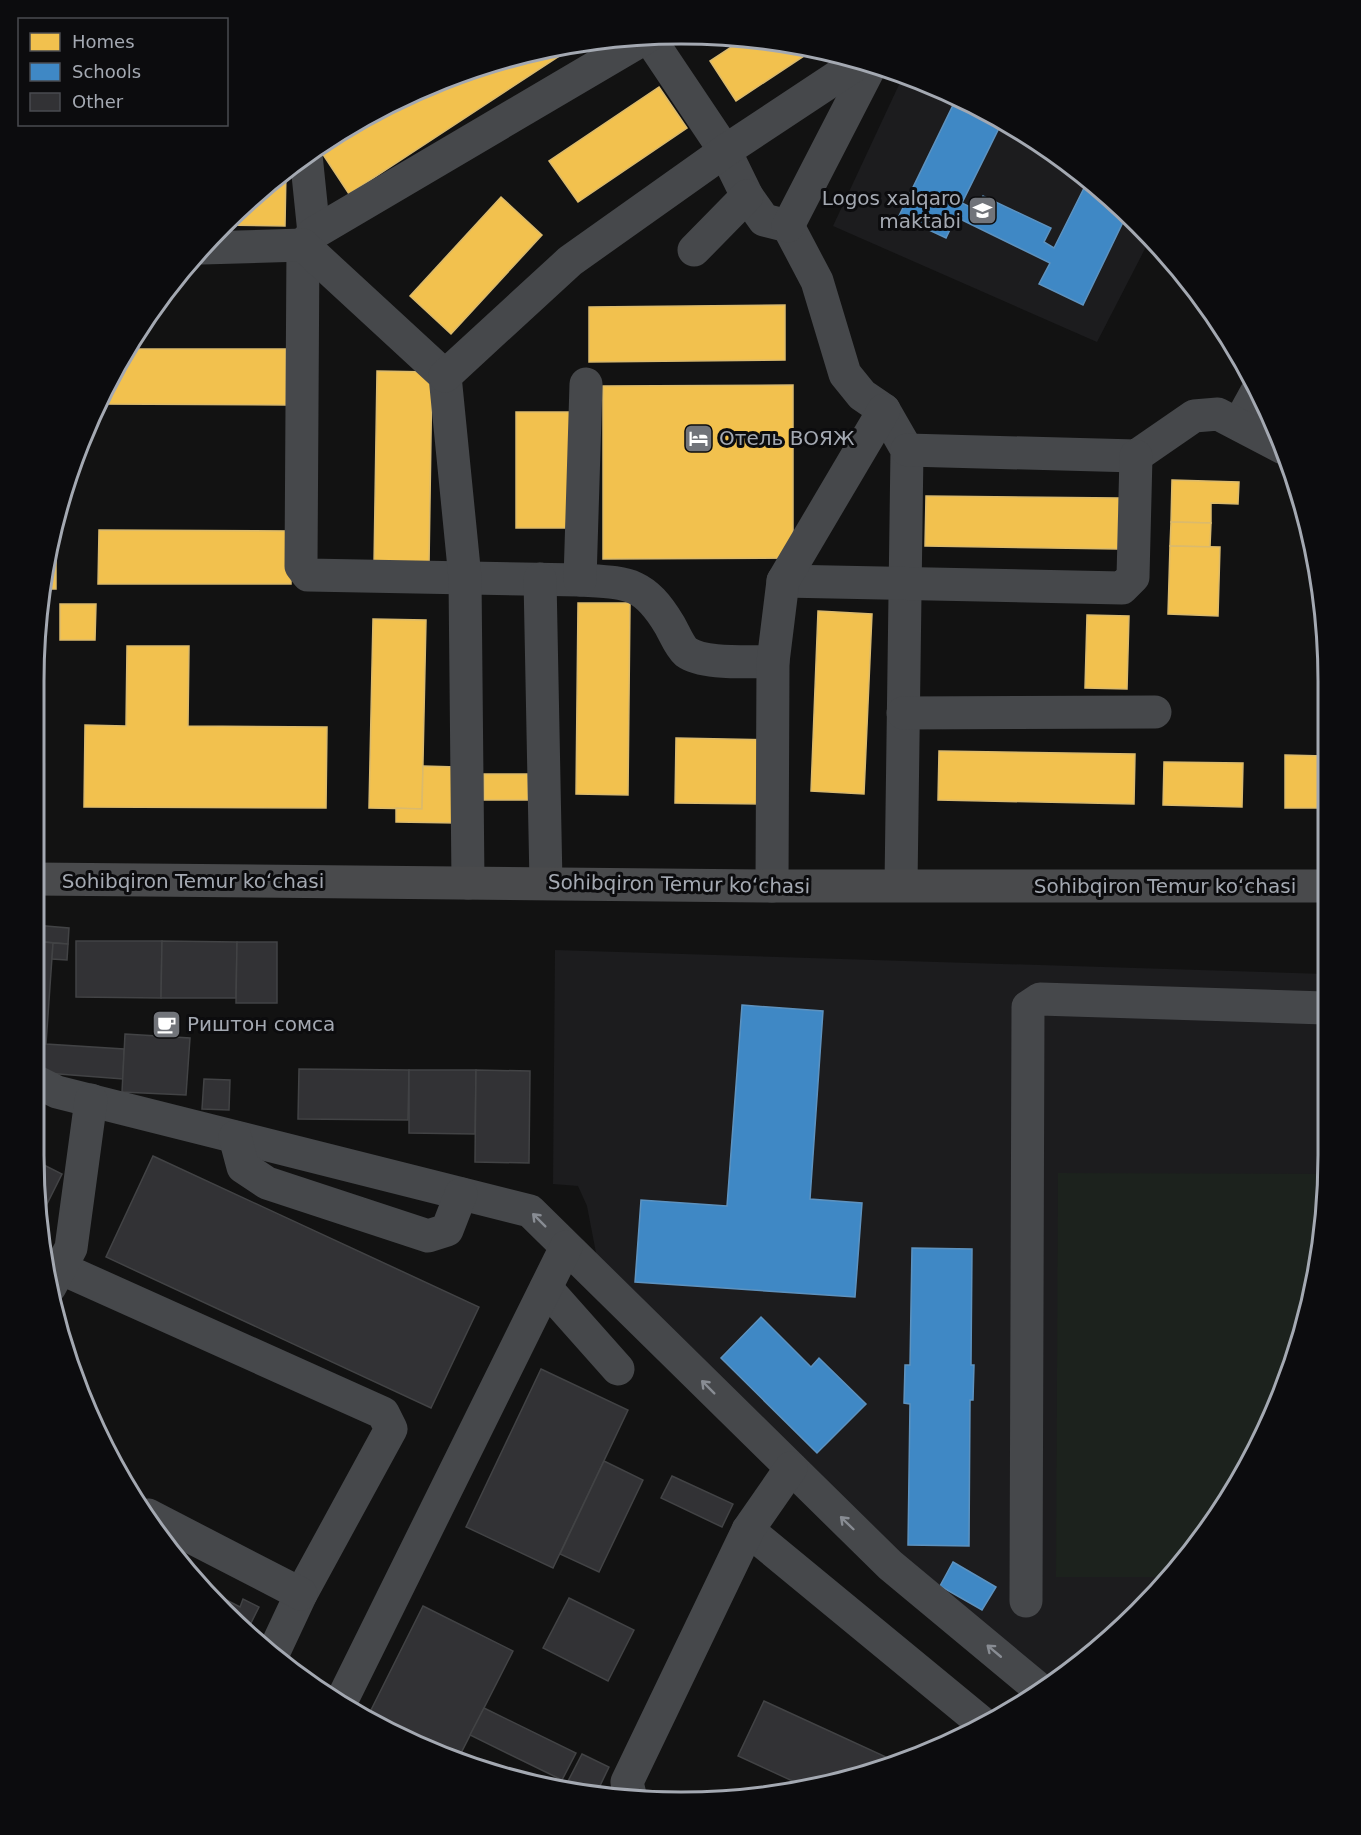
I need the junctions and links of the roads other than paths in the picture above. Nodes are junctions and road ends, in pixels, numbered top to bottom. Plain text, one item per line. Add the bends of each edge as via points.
1 (655, 45) edge
2 (631, 46) edge
3 (852, 67) edge
4 (867, 72) edge
5 (725, 151) junction
6 (306, 166) edge
7 (747, 196) junction
8 (788, 226) junction
9 (309, 239) junction
10 (214, 247) edge
11 (694, 250) dead end
12 (445, 376) junction
13 (586, 384) dead end
14 (1252, 400) edge
15 (884, 410) junction
16 (1239, 424) junction
17 (1271, 441) edge
18 (907, 450) junction
19 (1136, 456) junction
20 (465, 578) junction
21 (540, 579) junction
22 (580, 580) junction
23 (783, 581) junction
24 (905, 582) junction
25 (773, 662) junction
26 (1155, 712) dead end
27 (903, 713) junction
28 (44, 879) edge
29 (468, 883) junction
30 (546, 883) junction
31 (901, 885) junction
32 (772, 886) junction
33 (1318, 886) edge
34 (1318, 1008) edge
35 (44, 1086) edge
36 (91, 1100) junction
37 (235, 1137) junction
38 (461, 1194) junction
39 (566, 1247) junction
40 (56, 1277) edge
41 (55, 1278) edge
42 (546, 1288) junction
43 (618, 1370) dead end
44 (791, 1468) junction
45 (160, 1521) edge
46 (748, 1530) junction
47 (301, 1593) junction
48 (1026, 1601) dead end
49 (276, 1646) edge
50 (1033, 1684) edge
51 (344, 1695) edge
52 (976, 1718) edge
53 (629, 1789) edge

1 - 5 street
2 - 9 street
3 - 5 street
4 - 8 street
5 - 7 street
5 - 12 street via 570,261
6 - 9 street
7 - 8 street via 764,220
7 - 11 street
8 - 15 street via 817,281 845,374 862,395
9 - 10 street
9 - 12 street
9 - 20 street via 301,566 308,575
12 - 20 street
13 - 22 street
14 - 16 street
15 - 18 street
15 - 23 street
16 - 17 street
16 - 19 street via 1218,414 1194,416
18 - 19 street
18 - 24 street
19 - 24 street via 1133,577 1122,588
20 - 21 street
20 - 29 street
21 - 22 street
21 - 30 street
22 - 25 street via 624,582 650,598 686,651 702,659
23 - 24 street
23 - 25 street
24 - 27 street
25 - 32 street
26 - 27 street
27 - 31 street
28 - 29 main road, Sohibqiron Temur koʻchasi
29 - 30 main road, Sohibqiron Temur koʻchasi
30 - 32 main road, Sohibqiron Temur koʻchasi
31 - 32 main road, Sohibqiron Temur koʻchasi
31 - 33 main road, Sohibqiron Temur koʻchasi
34 - 48 street via 1040,999 1028,1007
35 - 36 street
36 - 37 street
36 - 40 street via 71,1248
37 - 38 street
37 - 38 street via 243,1167 267,1183 428,1236 447,1230
39 -> 38 street via 530,1211
39 - 42 street
44 -> 39 street
41 - 47 street via 383,1413 391,1429
42 - 43 street
42 - 51 street
44 - 46 street
50 -> 44 street via 890,1565
45 - 47 street
46 - 52 street
46 - 53 street via 627,1782
47 - 49 street

